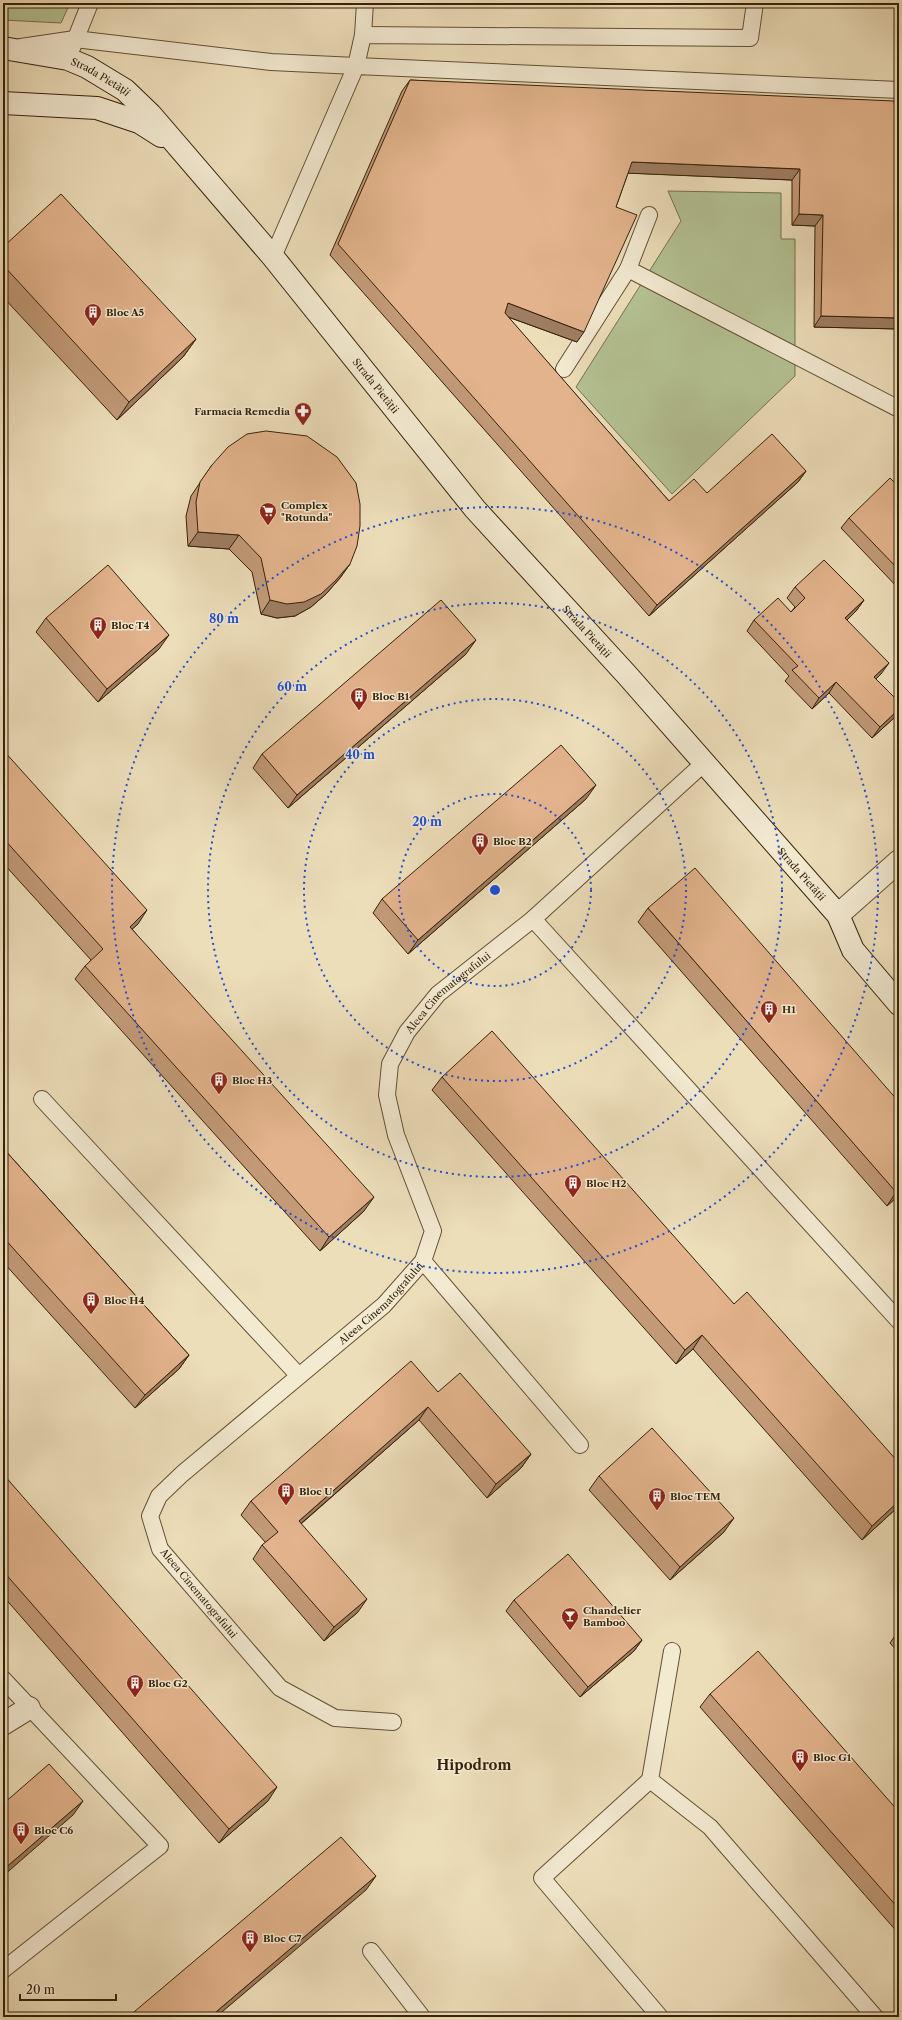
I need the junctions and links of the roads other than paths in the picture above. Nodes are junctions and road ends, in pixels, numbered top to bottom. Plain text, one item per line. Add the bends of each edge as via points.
1 (90, 3) edge
2 (365, 3) edge
3 (755, 3) edge
4 (363, 35) junction
5 (6, 48) edge
6 (71, 49) junction
7 (356, 66) junction
8 (899, 90) edge
9 (3, 103) edge
10 (175, 145) junction
11 (649, 214) dead end
12 (273, 257) junction
13 (628, 269) junction
14 (564, 369) dead end
15 (899, 409) edge
16 (703, 764) junction
17 (899, 861) edge
18 (838, 915) junction
19 (533, 919) junction
20 (899, 1004) edge
21 (42, 1098) dead end
22 (423, 1261) junction
23 (899, 1321) edge
24 (299, 1376) junction
25 (580, 1445) dead end
26 (672, 1651) dead end
27 (3, 1679) edge
28 (29, 1708) junction
29 (394, 1722) dead end
30 (3, 1724) edge
31 (650, 1780) junction
32 (371, 1951) dead end
33 (3, 1970) edge
34 (422, 2017) edge
35 (660, 2017) edge
36 (875, 2017) edge

1 - 6 lane
2 - 4 lane
3 - 4 lane via 750,38
4 - 7 lane
5 - 6 street, Strada Pietății
6 - 7 lane
6 - 10 street, Strada Pietății via 125,90 152,116
7 - 8 lane
7 - 12 lane
9 - 10 street, Strada Pietății via 97,108 139,122
10 - 12 street, Strada Pietății
11 - 13 lane
12 - 16 street, Strada Pietății via 475,509 627,675
13 - 14 lane
13 - 15 lane
16 - 18 street, Strada Pietății
16 - 19 lane, Aleea Cinematografului
17 - 18 street
18 - 20 street, Strada Pietății via 853,950
19 - 22 lane, Aleea Cinematografului via 438,994 407,1032 390,1064 387,1095 396,1135 433,1231
19 - 23 lane
21 - 24 lane
22 - 24 lane, Aleea Cinematografului via 384,1305
22 - 25 lane
24 - 29 lane, Aleea Cinematografului via 182,1474 159,1496 150,1516 160,1549 280,1688 335,1718
26 - 31 lane
27 - 28 lane
28 - 30 street
28 - 33 lane via 160,1846
31 - 35 lane via 542,1878
31 - 36 lane via 710,1827
32 - 34 lane

